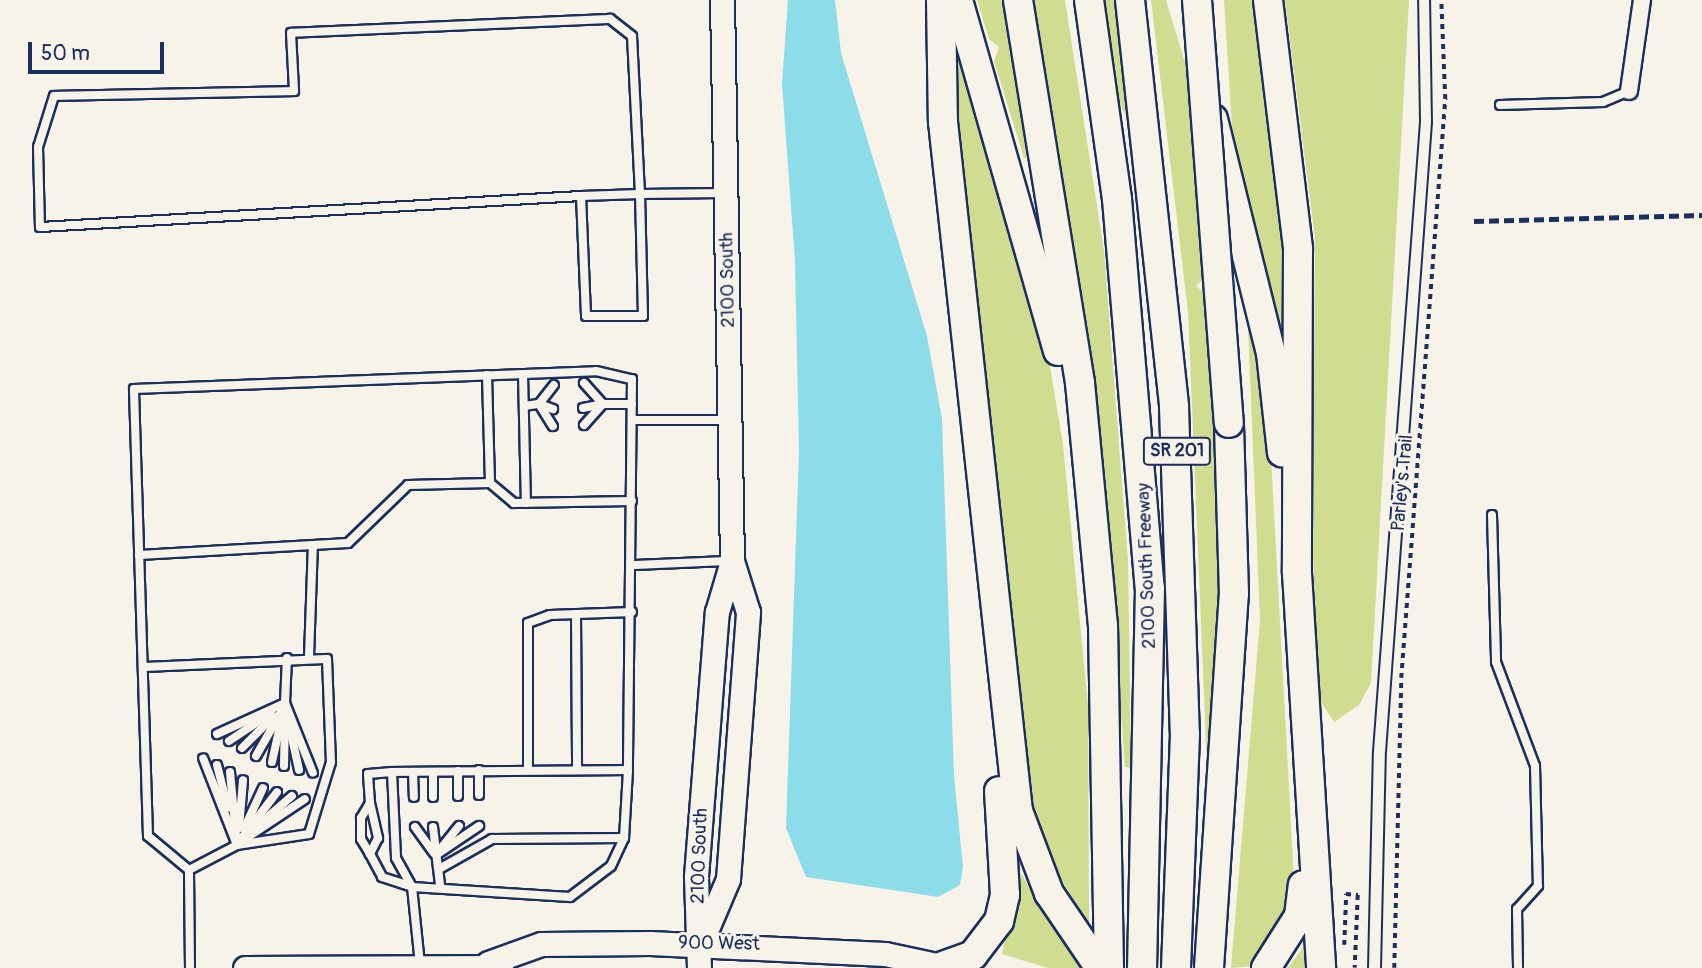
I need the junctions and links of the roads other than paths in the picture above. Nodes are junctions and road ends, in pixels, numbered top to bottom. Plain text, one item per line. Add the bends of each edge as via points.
1 (722, 0) edge
2 (941, 0) edge
3 (958, 0) edge
4 (1018, 0) edge
5 (1089, 0) edge
6 (1130, 0) edge
7 (1183, 0) edge
8 (1198, 0) edge
9 (1268, 0) edge
10 (1642, 0) edge
11 (1629, 91) joint
12 (1500, 105) dead end
13 (726, 192) junction
14 (640, 194) junction
15 (581, 195) junction
16 (523, 374) junction
17 (487, 375) junction
18 (584, 383) dead end
19 (554, 385) dead end
20 (1074, 386) junction
21 (584, 394) dead end
22 (554, 396) dead end
23 (539, 404) junction
24 (603, 404) junction
25 (632, 404) junction
26 (524, 405) junction
27 (583, 408) dead end
28 (553, 409) dead end
29 (632, 420) junction
30 (731, 420) junction
31 (584, 425) dead end
32 (553, 426) dead end
33 (490, 483) junction
34 (632, 501) junction
35 (526, 503) junction
36 (1492, 516) dead end
37 (313, 545) junction
38 (139, 555) junction
39 (732, 561) junction
40 (633, 565) junction
41 (1297, 573) junction
42 (632, 611) junction
43 (576, 614) junction
44 (998, 652) junction
45 (309, 657) junction
46 (287, 658) junction
47 (142, 667) junction
48 (285, 704) junction
49 (217, 734) dead end
50 (229, 741) dead end
51 (242, 748) dead end
52 (256, 756) dead end
53 (203, 758) dead end
54 (272, 762) dead end
55 (216, 765) dead end
56 (284, 766) dead end
57 (299, 769) dead end
58 (479, 770) junction
59 (528, 770) junction
60 (577, 770) junction
61 (457, 771) junction
62 (628, 771) junction
63 (230, 772) dead end
64 (392, 772) junction
65 (413, 772) junction
66 (433, 772) junction
67 (313, 773) dead end
68 (243, 780) dead end
69 (263, 788) dead end
70 (277, 792) dead end
71 (479, 795) dead end
72 (292, 796) dead end
73 (458, 796) dead end
74 (414, 797) dead end
75 (433, 797) dead end
76 (305, 799) dead end
77 (370, 803) junction
78 (479, 825) dead end
79 (459, 826) dead end
80 (415, 827) dead end
81 (433, 827) dead end
82 (624, 838) junction
83 (237, 845) junction
84 (1309, 848) junction
85 (370, 854) junction
86 (436, 855) junction
87 (439, 869) junction
88 (189, 870) junction
89 (440, 885) junction
90 (412, 887) junction
91 (701, 944) junction
92 (1332, 962) edge
93 (394, 966) edge
94 (430, 966) edge
95 (494, 966) edge
96 (305, 967) edge
97 (947, 967) edge
98 (190, 968) edge
99 (246, 968) edge
100 (699, 968) edge
101 (1100, 968) edge
102 (1109, 968) edge
103 (1142, 968) edge
104 (1177, 968) edge
105 (1209, 968) edge
106 (1266, 968) edge
107 (1518, 968) edge

1 - 13 main road, 2100 South
2 - 44 highway via 943,122
3 - 20 highway
4 - 20 highway
5 - 103 highway, 2100 South Freeway / SR 201 via 1117,199 1143,475 1151,644
6 - 104 highway, 2100 South Freeway / SR 201 via 1174,407 1185,734
7 - 41 highway via 1271,353
8 - 105 highway, bridge via 1229,423 1234,594
9 - 41 highway via 1298,249
10 - 11 street
11 - 12 lane via 1603,102
13 - 14 lane
13 - 30 main road, 2100 South
14 - 15 lane
14 - 15 lane via 643,316 586,316
14 - 15 lane via 632,36 610,19 291,33 294,91 54,96 38,147 40,228
16 - 17 lane
16 - 25 lane via 596,371 632,379
16 - 26 lane
17 - 33 lane
17 - 38 lane via 134,389
18 - 24 lane
19 - 23 lane
20 - 102 highway via 1102,625
21 - 24 lane
22 - 23 lane
23 - 26 lane
23 - 28 lane
23 - 32 lane
24 - 25 lane
24 - 27 lane
24 - 31 lane
25 - 29 lane
26 - 35 lane
29 - 30 lane
29 - 34 lane
30 - 39 main road, 2100 South
33 - 35 lane via 514,503
33 - 37 lane via 408,485 348,542
34 - 35 lane
34 - 40 lane
36 - 107 lane via 1496,662 1535,766 1538,886 1517,909
37 - 38 lane
37 - 45 lane
38 - 47 lane
39 - 40 lane
39 - 91 main road, 2100 South via 717,612 696,876
39 - 91 main road, 2100 South via 748,612 728,879
40 - 42 lane
41 - 84 highway
42 - 43 lane
42 - 62 lane
43 - 59 lane via 528,623
43 - 60 lane
44 - 97 highway via 1003,909 984,946
44 - 101 highway via 1024,836 1049,893
45 - 46 lane
45 - 83 lane via 327,659 331,762 309,834
46 - 47 lane
46 - 48 lane
47 - 88 lane via 148,836
48 - 49 lane
48 - 50 lane
48 - 51 lane
48 - 52 lane
48 - 54 lane
48 - 56 lane
48 - 57 lane
48 - 67 lane
53 - 83 lane
55 - 83 lane
58 - 59 lane
58 - 61 lane
58 - 71 lane
59 - 60 lane
60 - 62 lane
61 - 66 lane
61 - 73 lane
62 - 82 lane
63 - 83 lane
64 - 65 lane
64 - 77 lane via 368,774
64 - 90 lane via 396,858
65 - 66 lane
65 - 74 lane
66 - 75 lane
68 - 83 lane
69 - 83 lane
70 - 83 lane
72 - 83 lane
76 - 83 lane
77 - 85 lane via 378,838
77 - 85 lane via 361,818 361,839
78 - 86 lane
79 - 86 lane
80 - 86 lane
81 - 86 lane
82 - 87 lane via 492,839
82 - 89 lane via 611,866 570,897
83 - 88 lane
84 - 92 highway
84 - 106 highway via 1299,916
85 - 90 lane via 382,877
86 - 87 lane
87 - 89 lane
88 - 98 lane
89 - 90 lane
90 - 94 lane
91 - 95 main road, 900 West via 541,944
91 - 97 main road, 900 West via 885,954
91 - 100 main road, 2100 South
93 - 94 main road, 900 West
93 - 96 main road, 900 West
94 - 95 main road, 900 West
96 - 99 main road, 900 West

